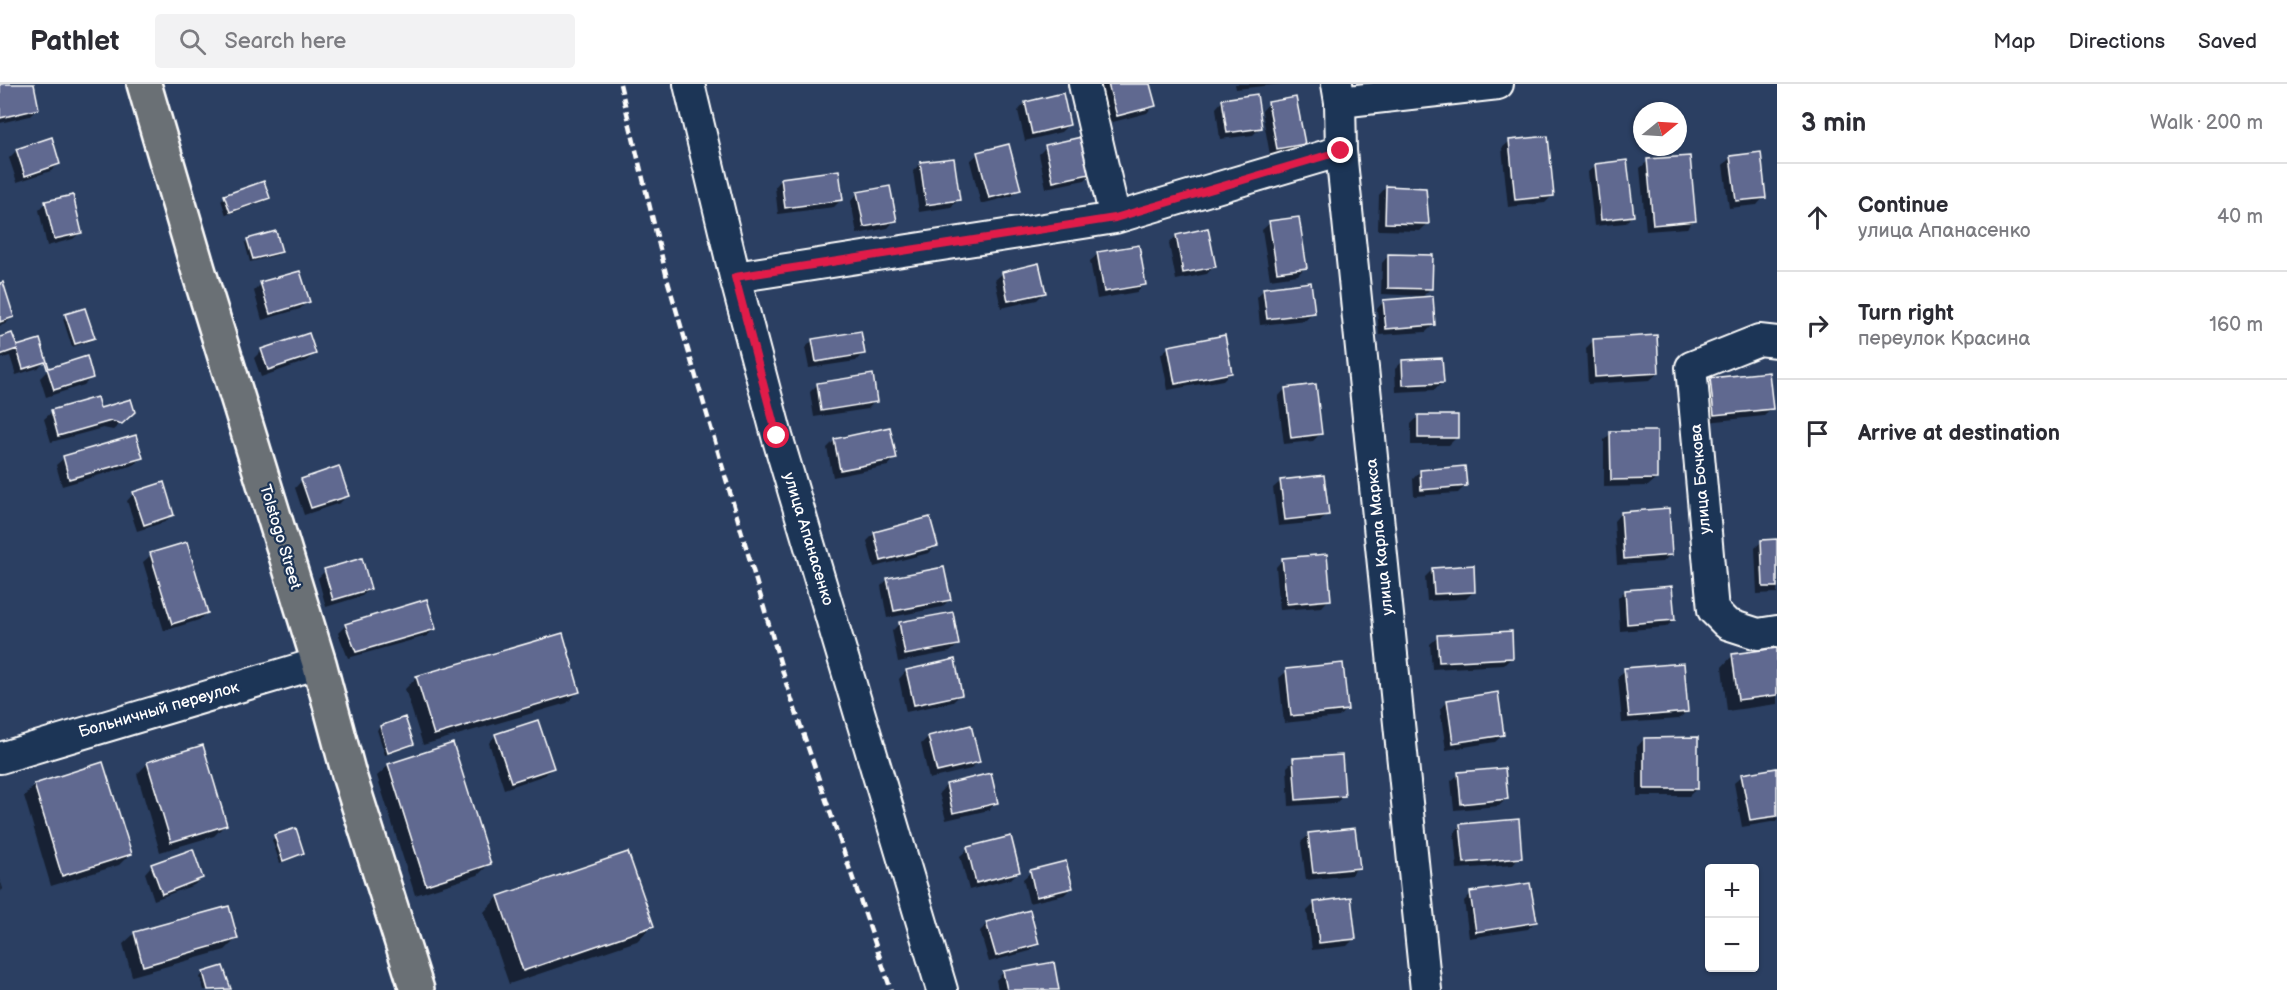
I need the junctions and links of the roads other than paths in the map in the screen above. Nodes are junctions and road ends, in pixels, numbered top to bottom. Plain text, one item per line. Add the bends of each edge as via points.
1 (144, 84) edge
2 (689, 84) edge
3 (1084, 84) edge
4 (1498, 84) edge
5 (1339, 93) edge
6 (1341, 151) junction
7 (1115, 218) junction
8 (735, 277) junction
9 (1777, 342) edge
10 (1777, 631) edge
11 (319, 663) junction
12 (0, 758) edge
13 (417, 990) edge
14 (942, 990) edge
15 (1426, 990) edge

1 - 11 main road, Tolstogo Street
2 - 8 street, улица Апанасенко
3 - 7 street
4 - 5 street
5 - 6 street, улица Карла Маркса
6 - 7 street
6 - 15 street, улица Карла Маркса
7 - 8 street
8 - 14 street, улица Апанасенко via 777,436
9 - 10 street, улица Бочкова via 1759,340 1691,367 1713,610 1727,624 1758,634
11 - 12 street, Больничный переулок
11 - 13 main road, Tolstogo Street via 349,775

